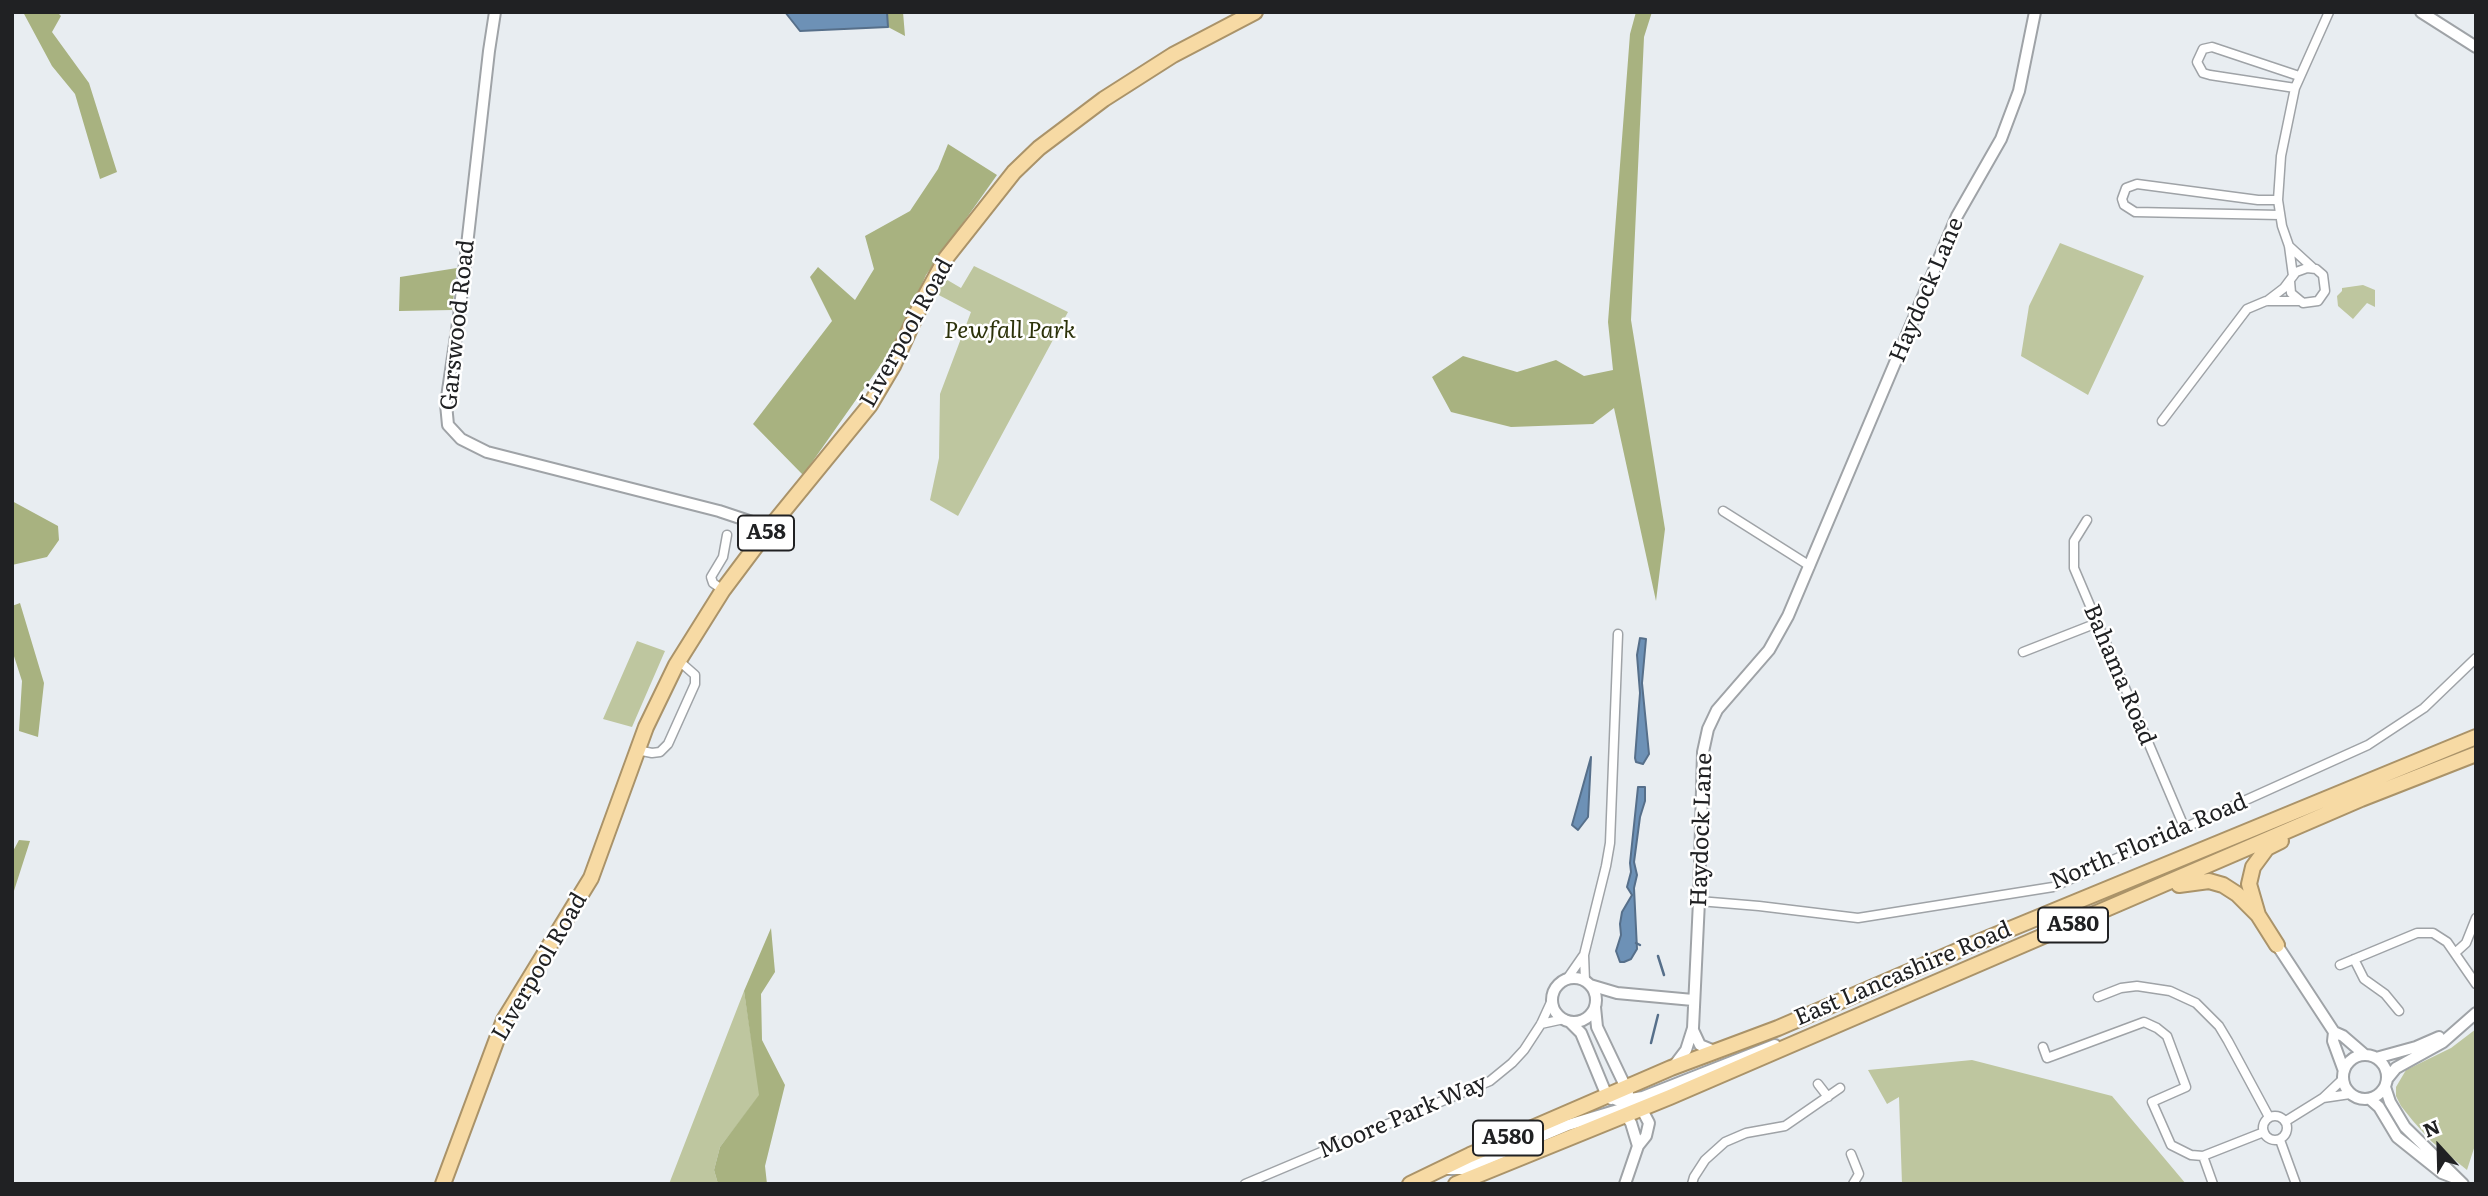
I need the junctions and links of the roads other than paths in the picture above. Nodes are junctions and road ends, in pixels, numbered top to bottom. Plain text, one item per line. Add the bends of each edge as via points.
1 (495, 12) edge
2 (1255, 12) edge
3 (2035, 12) edge
4 (2329, 12) edge
5 (2421, 12) edge
6 (2476, 47) edge
7 (2299, 76) junction
8 (2295, 88) junction
9 (2278, 200) junction
10 (2280, 215) junction
11 (2289, 246) junction
12 (2313, 268) junction
13 (2292, 279) junction
14 (2266, 301) junction
15 (2299, 301) junction
16 (2162, 421) dead end
17 (1723, 511) dead end
18 (2087, 520) dead end
19 (768, 530) junction
20 (714, 540) dead end
21 (1810, 566) junction
22 (723, 590) junction
23 (2097, 623) junction
24 (1618, 634) dead end
25 (2023, 652) dead end
26 (2476, 658) edge
27 (678, 660) junction
28 (2476, 737) edge
29 (637, 750) junction
30 (2476, 754) edge
31 (2361, 799) junction
32 (2185, 829) junction
33 (2137, 897) junction
34 (1699, 901) junction
35 (2258, 915) junction
36 (2476, 918) edge
37 (2277, 945) joint
38 (2455, 953) junction
39 (1584, 955) junction
40 (2354, 958) junction
41 (2340, 965) dead end
42 (1567, 979) junction
43 (1588, 983) junction
44 (2476, 984) edge
45 (1617, 993) junction
46 (2098, 997) dead end
47 (1552, 1000) junction
48 (1693, 1000) junction
49 (1595, 1004) junction
50 (2399, 1011) dead end
51 (2476, 1013) edge
52 (1567, 1021) junction
53 (1541, 1024) junction
54 (1693, 1028) junction
55 (2334, 1032) junction
56 (2448, 1035) junction
57 (2043, 1047) dead end
58 (1717, 1052) junction
59 (2370, 1057) junction
60 (1671, 1068) junction
61 (2343, 1075) junction
62 (2386, 1083) junction
63 (1818, 1084) dead end
64 (1840, 1088) dead end
65 (2350, 1094) junction
66 (1607, 1096) junction
67 (1828, 1097) junction
68 (2323, 1098) junction
69 (1634, 1099) junction
70 (2370, 1099) junction
71 (1624, 1112) junction
72 (2269, 1117) junction
73 (2286, 1121) junction
74 (2264, 1132) junction
75 (2280, 1140) junction
76 (1638, 1146) junction
77 (1851, 1154) dead end
78 (2203, 1156) junction
79 (1442, 1170) junction
80 (2459, 1181) edge
81 (443, 1184) edge
82 (1245, 1184) edge
83 (1410, 1184) edge
84 (1456, 1184) edge
85 (1625, 1184) edge
86 (1692, 1184) edge
87 (1853, 1184) edge
88 (2213, 1184) edge
89 (2296, 1184) edge

1 - 19 street, Garswood Road via 446,404 448,425 461,439 487,452 719,510
2 - 19 highway, Liverpool Road / A58 via 1135,79 1053,137 1014,172 940,268 870,405
3 - 21 street, Haydock Lane via 2019,91 2001,139 1958,216
4 - 7 street
5 - 6 street
7 - 8 street
7 - 8 street via 2212,47 2203,49 2197,62 2203,73 2210,75
8 - 9 street via 2281,156
9 - 10 street
9 - 10 street via 2137,184 2126,188 2122,199 2134,212
10 - 11 street
11 - 12 street
11 - 13 street
12 - 13 street via 2301,269
12 - 15 street via 2325,280 2325,292 2314,303
13 - 14 street
13 - 15 street via 2291,293
14 - 15 street
14 - 16 street via 2242,313
17 - 21 street
18 - 23 street, Bahama Road via 2074,541 2074,568
19 - 22 highway, Liverpool Road / A58
20 - 22 street via 726,539 723,557 711,579
21 - 34 street, Haydock Lane via 1769,650 1717,710 1707,729
22 - 27 highway, Liverpool Road / A58
23 - 25 street
23 - 32 street, Bahama Road
24 - 39 street via 1610,843
26 - 32 street, North Florida Road via 2424,708 2368,745
27 - 29 highway, Liverpool Road / A58
27 - 29 street via 695,675 690,696 668,744 660,752
28 - 58 highway, East Lancashire Road / A580
29 - 81 highway, Liverpool Road / A58 via 592,878 517,996 494,1042
30 - 31 highway, East Lancashire Road / A580
31 - 33 highway, East Lancashire Road / A580
31 - 35 highway via 2267,849 2253,867 2249,884
32 - 34 street, North Florida Road via 2053,887 1858,918
33 - 35 highway via 2209,881 2238,894
33 - 69 highway, East Lancashire Road / A580 via 1847,1021
34 - 48 street, Haydock Lane
35 - 37 highway
36 - 38 street via 2466,943
37 - 55 street
38 - 40 street via 2432,933 2417,933
38 - 44 street
39 - 42 street
39 - 43 street
40 - 41 street
40 - 50 street via 2364,979
42 - 43 street
42 - 47 street
43 - 45 street
43 - 49 street
45 - 48 street
45 - 49 street
46 - 72 street via 2122,988 2153,987 2196,1003 2219,1026
47 - 52 street via 1555,1012
47 - 53 street, Moore Park Way
48 - 54 street, Haydock Lane
49 - 52 street via 1582,1021
49 - 69 street via 1597,1027
51 - 56 street
52 - 53 street
52 - 66 street via 1581,1034
53 - 82 street, Moore Park Way via 1513,1063 1490,1081
54 - 58 street via 1700,1045
54 - 60 street, Haydock Lane via 1686,1050
55 - 59 street
55 - 61 street
56 - 59 street via 2392,1055
56 - 62 street via 2396,1068
57 - 78 street via 2047,1058 2144,1022 2157,1028 2167,1035 2186,1087 2152,1102 2171,1145
58 - 60 highway, East Lancashire Road / A580
59 - 61 street via 2353,1059
59 - 62 street via 2384,1067
60 - 69 highway, East Lancashire Road / A580
61 - 65 street
61 - 68 street
62 - 70 street via 2381,1093
62 - 80 street via 2404,1127
63 - 67 street
64 - 67 street
65 - 68 street
65 - 70 street
66 - 69 highway, East Lancashire Road / A580
66 - 71 street
66 - 79 highway, East Lancashire Road / A580
67 - 86 street via 1785,1126 1725,1142 1705,1160
68 - 73 street
69 - 71 highway, East Lancashire Road / A580
69 - 76 street via 1649,1123
70 - 80 street via 2397,1137 2442,1174
71 - 76 street
71 - 79 street via 1567,1125 1464,1169
71 - 84 highway, East Lancashire Road / A580
72 - 73 street
72 - 74 street
73 - 75 street via 2287,1132
74 - 75 street via 2270,1139
74 - 78 street
75 - 89 street
76 - 85 street
77 - 87 street via 1859,1174
78 - 88 street
79 - 83 highway, East Lancashire Road / A580

